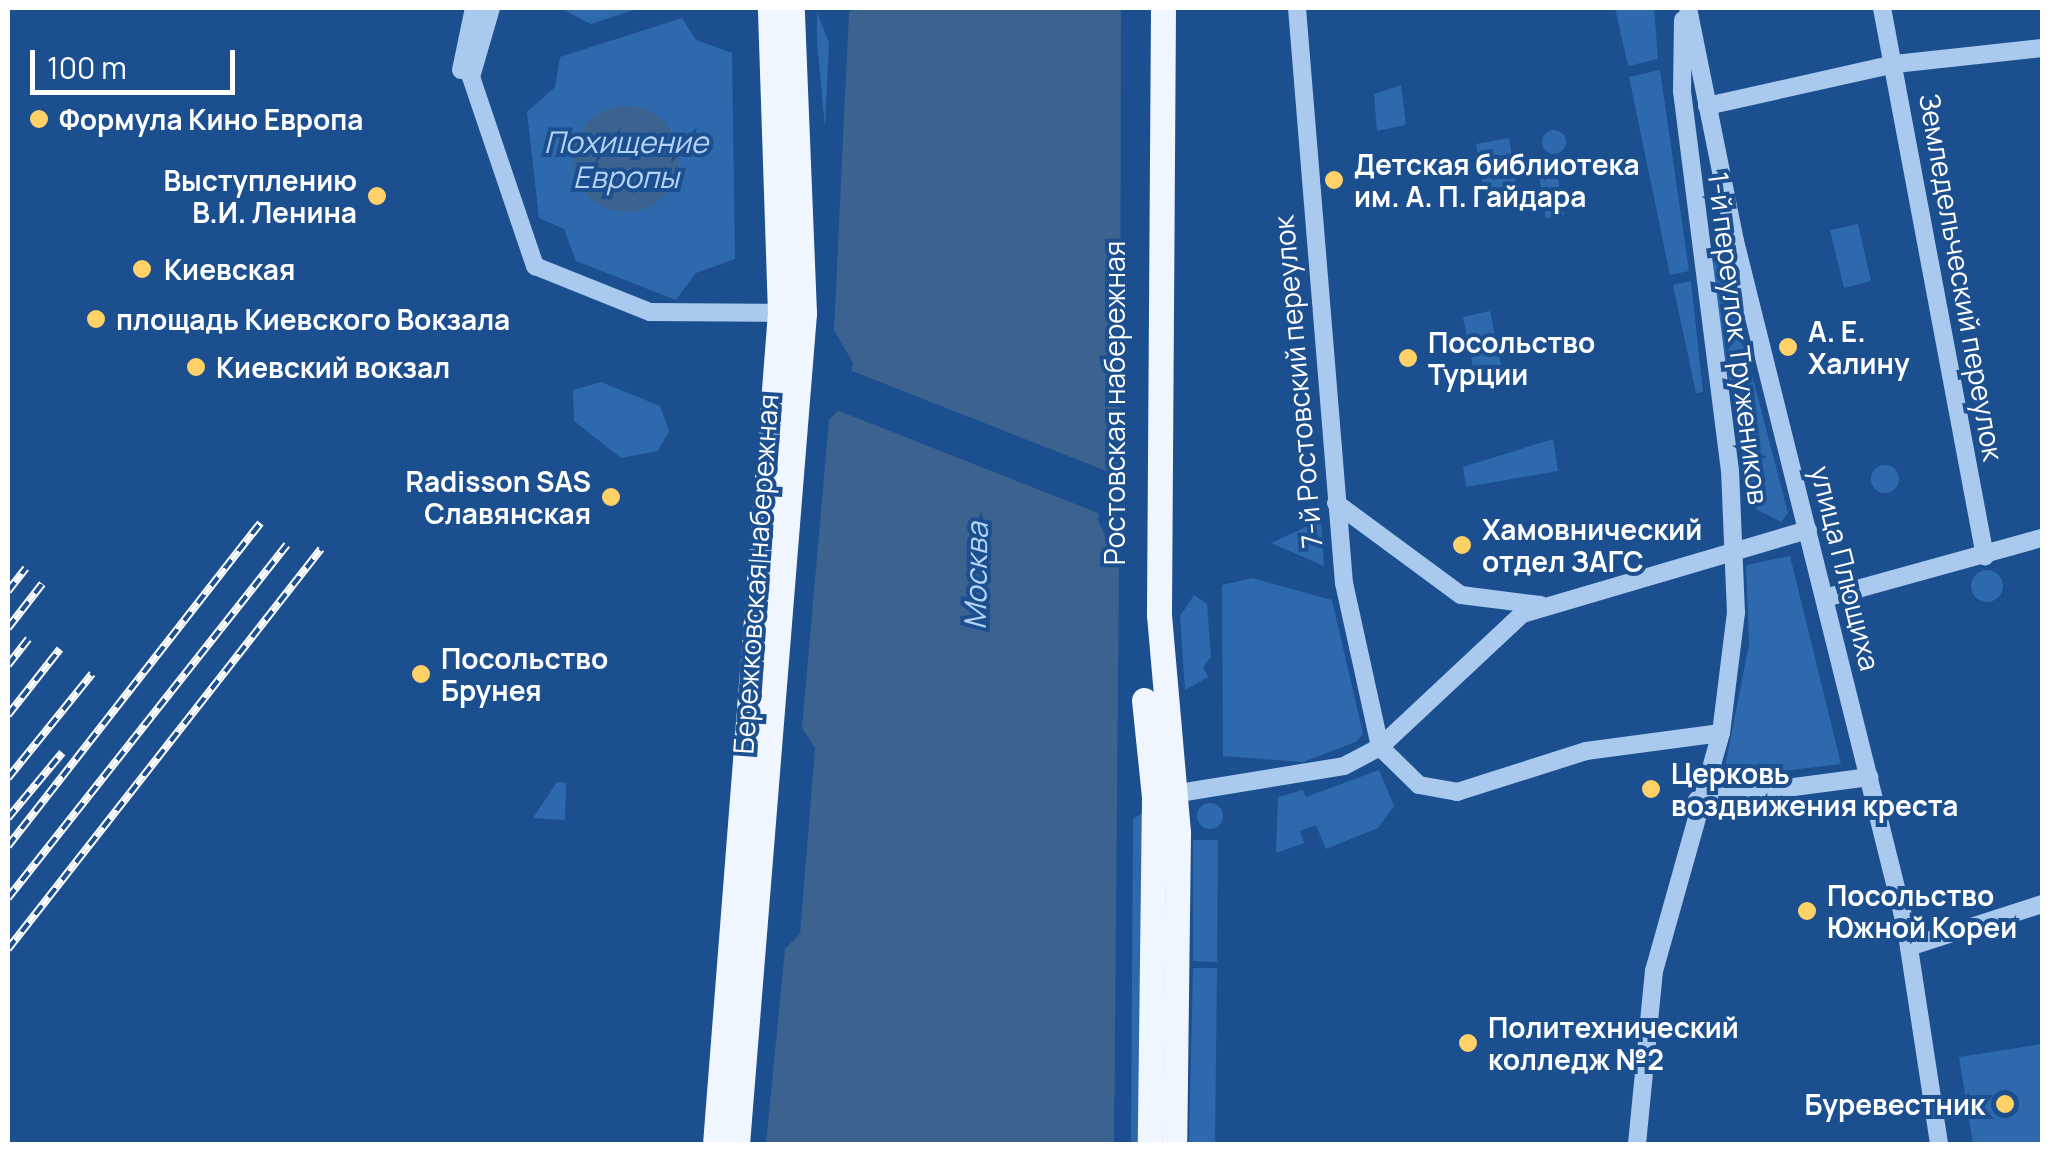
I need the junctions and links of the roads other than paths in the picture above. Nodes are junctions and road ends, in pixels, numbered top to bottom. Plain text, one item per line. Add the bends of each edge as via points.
1 (474, 8) edge
2 (491, 8) edge
3 (770, 8) edge
4 (792, 8) edge
5 (1147, 8) edge
6 (1163, 8) edge
7 (1298, 8) edge
8 (1686, 8) edge
9 (1882, 8) edge
10 (2042, 48) edge
11 (1895, 64) junction
12 (1707, 106) junction
13 (489, 140) junction
14 (792, 313) junction
15 (784, 405) junction
16 (1337, 507) junction
17 (1808, 530) junction
18 (2042, 538) edge
19 (1731, 553) junction
20 (1985, 556) junction
21 (1824, 598) junction
22 (1546, 605) junction
23 (1721, 733) junction
24 (1380, 747) junction
25 (1869, 778) junction
26 (1165, 795) junction
27 (1696, 800) junction
28 (2042, 904) edge
29 (1909, 947) junction
30 (715, 1144) edge
31 (737, 1144) edge
32 (1150, 1144) edge
33 (1174, 1144) edge
34 (1637, 1144) edge
35 (1939, 1144) edge

1 - 13 street via 461,65
2 - 13 street via 470,69
3 - 14 main road, Бережковская набережная
4 - 14 main road, Бережковская набережная
5 - 26 main road, Ростовская набережная via 1143,646
6 - 26 main road, Ростовская набережная via 1158,615
7 - 16 street, 7-й Ростовский переулок
8 - 12 street, улица Плющиха
8 - 19 street, 1-й переулок Тружеников via 1684,108 1730,471
9 - 11 street, Земледельческий переулок
10 - 11 street
11 - 12 street
11 - 20 street, Земледельческий переулок
12 - 17 street, улица Плющиха
13 - 14 street via 535,266 650,312
14 - 15 main road, Бережковская набережная
15 - 30 main road, Бережковская набережная
15 - 31 main road, Бережковская набережная
16 - 22 street via 1461,595
16 - 24 street, 7-й Ростовский переулок via 1353,657
17 - 19 street
17 - 21 street, улица Плющиха
18 - 20 street
19 - 22 street
19 - 23 street, 1-й переулок Тружеников via 1736,613
20 - 21 street
21 - 25 street, улица Плющиха
22 - 24 street via 1497,629
23 - 24 street via 1586,751 1457,792 1419,786
23 - 27 street, 1-й переулок Тружеников
24 - 26 street via 1307,777
25 - 27 street
25 - 29 street, улица Плющиха
26 - 32 main road
26 - 33 main road
27 - 34 street, 1-й переулок Тружеников via 1654,971
28 - 29 street
29 - 35 street, улица Плющиха

